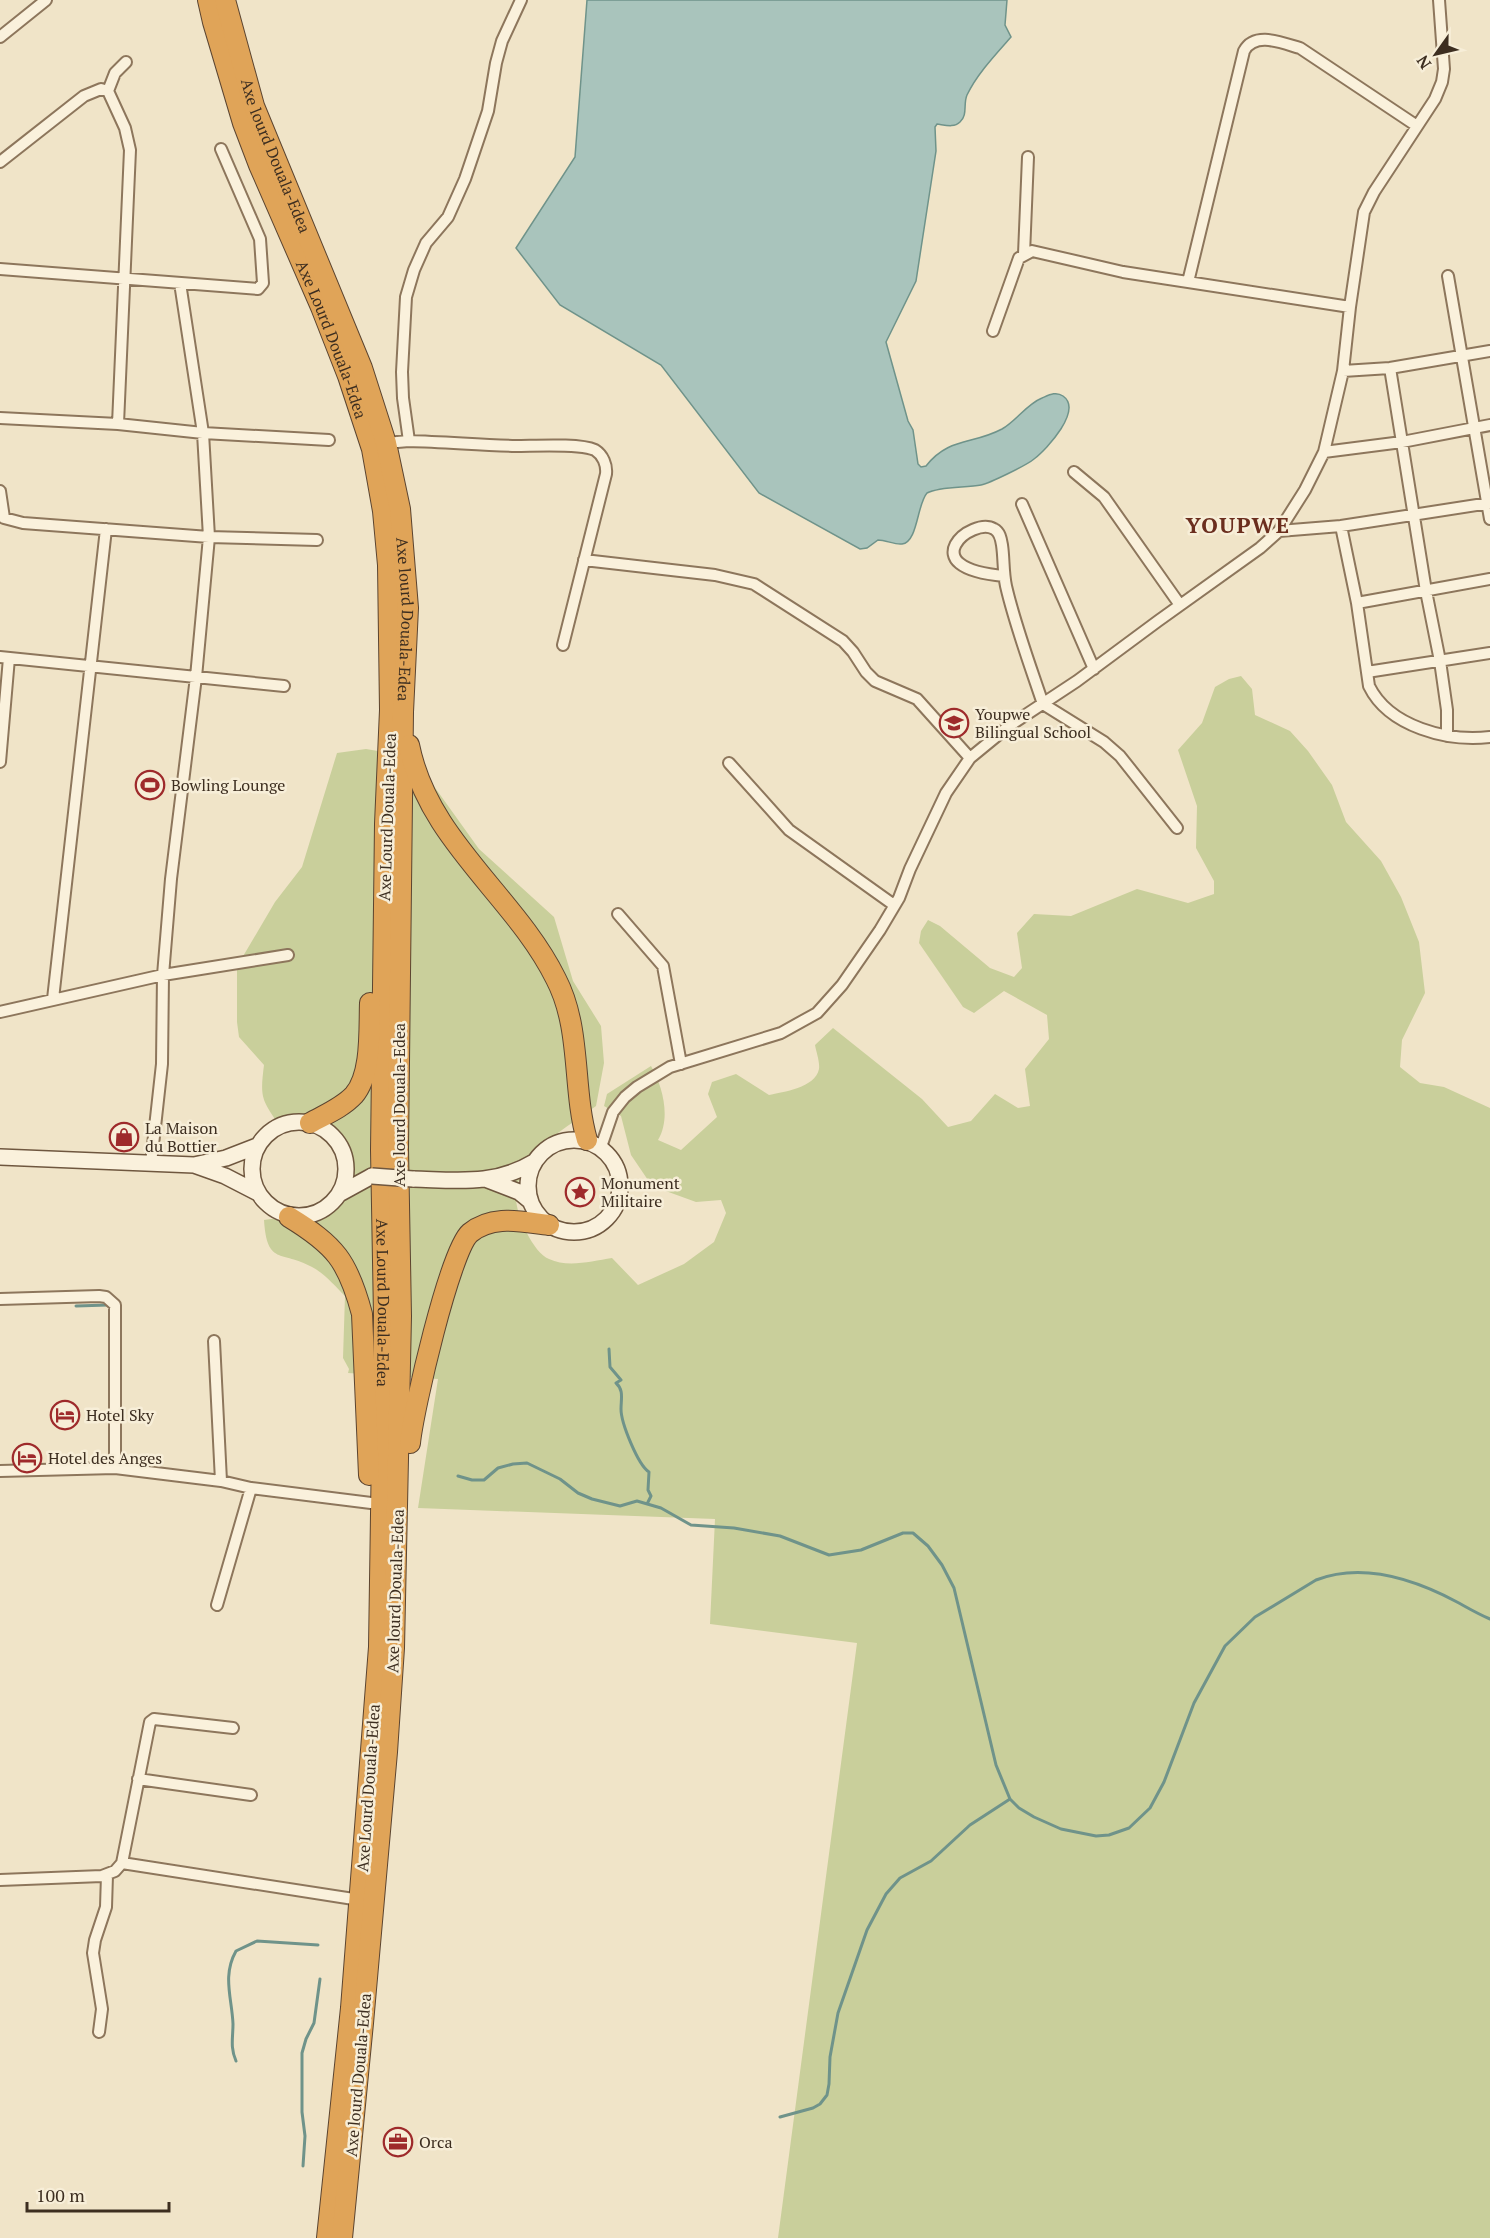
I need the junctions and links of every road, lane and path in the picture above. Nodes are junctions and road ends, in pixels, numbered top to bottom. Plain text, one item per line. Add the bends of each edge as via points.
1 (46, 0) edge
2 (208, 0) edge
3 (225, 0) edge
4 (520, 0) edge
5 (1439, 0) edge
6 (0, 37) edge
7 (126, 62) dead end
8 (108, 91) junction
9 (1417, 126) junction
10 (221, 149) dead end
11 (1028, 157) dead end
12 (0, 162) edge
13 (1024, 254) junction
14 (0, 269) edge
15 (1448, 276) dead end
16 (123, 278) junction
17 (1188, 282) junction
18 (180, 283) junction
19 (1350, 307) junction
20 (993, 331) dead end
21 (1490, 351) edge
22 (1463, 356) junction
23 (1390, 368) junction
24 (1343, 371) junction
25 (0, 418) edge
26 (118, 424) junction
27 (1490, 425) edge
28 (1474, 428) junction
29 (203, 434) junction
30 (329, 440) dead end
31 (409, 441) junction
32 (1402, 442) junction
33 (386, 444) junction
34 (1324, 452) junction
35 (1074, 472) dead end
36 (0, 491) edge
37 (1489, 503) edge
38 (1022, 504) dead end
39 (1415, 514) junction
40 (1490, 519) edge
41 (1341, 526) junction
42 (106, 529) junction
43 (1279, 531) junction
44 (210, 537) junction
45 (317, 540) dead end
46 (584, 560) junction
47 (1004, 576) junction
48 (1490, 579) edge
49 (1426, 591) junction
50 (1357, 603) junction
51 (1180, 605) junction
52 (563, 645) dead end
53 (1490, 653) edge
54 (4, 658) edge
55 (1440, 661) junction
56 (91, 666) junction
57 (1094, 669) junction
58 (1367, 672) junction
59 (196, 677) junction
60 (284, 686) dead end
61 (1043, 704) junction
62 (403, 712) junction
63 (1447, 736) junction
64 (1490, 737) edge
65 (970, 758) junction
66 (0, 762) edge
67 (729, 763) dead end
68 (385, 824) junction
69 (1177, 828) dead end
70 (894, 905) junction
71 (618, 914) dead end
72 (288, 955) dead end
73 (163, 975) junction
74 (53, 999) junction
75 (0, 1012) edge
76 (681, 1064) junction
77 (310, 1123) junction
78 (594, 1144) junction
79 (257, 1146) junction
80 (0, 1157) edge
81 (345, 1157) junction
82 (534, 1162) junction
83 (151, 1163) junction
84 (194, 1165) junction
85 (372, 1176) junction
86 (488, 1180) junction
87 (258, 1193) junction
88 (341, 1193) junction
89 (530, 1201) junction
90 (289, 1216) junction
91 (549, 1225) junction
92 (0, 1299) edge
93 (214, 1341) dead end
94 (115, 1468) junction
95 (0, 1471) edge
96 (221, 1481) junction
97 (251, 1488) junction
98 (371, 1503) junction
99 (388, 1543) junction
100 (217, 1605) dead end
101 (233, 1728) dead end
102 (138, 1779) junction
103 (251, 1796) dead end
104 (122, 1863) junction
105 (107, 1875) junction
106 (0, 1880) edge
107 (360, 1900) junction
108 (99, 2032) dead end
109 (334, 2175) junction
110 (318, 2238) edge
111 (327, 2238) edge
112 (342, 2238) edge

1 - 6 street
2 - 68 highway, Axe Lourd Douala-Edea via 243,123 321,307 372,449 383,511 390,613
3 - 33 highway, Axe lourd Douala-Edea via 254,106 358,357
4 - 31 street via 495,63 488,111 465,179 448,217 426,243 406,297 402,372
5 - 9 street via 1442,82
7 - 8 street
8 - 12 street via 101,89 84,96
8 - 16 street via 125,128 130,150
9 - 17 street via 1300,48 1253,41 1244,51
9 - 19 street via 1364,212
10 - 18 street via 260,239 264,283 258,289
11 - 13 street
13 - 17 street via 1032,251
13 - 20 street via 1019,258
14 - 16 street
15 - 22 street
16 - 18 street
16 - 26 street
17 - 19 street
18 - 29 street
19 - 24 street
21 - 22 street
22 - 23 street
22 - 28 street
23 - 24 street
23 - 32 street
24 - 34 street
25 - 26 street
26 - 29 street
27 - 28 street
28 - 32 street
28 - 37 street
29 - 30 street
29 - 44 street
31 - 33 street
31 - 46 street via 558,446 595,451 605,462 606,474
32 - 34 street
32 - 39 street
33 - 62 highway, Axe lourd Douala-Edea via 400,509 408,608
34 - 43 street
35 - 51 street via 1104,497
36 - 42 street via 2,514 10,520
37 - 39 street
37 - 40 street
38 - 57 street
39 - 41 street
39 - 49 street
41 - 43 street
41 - 50 street
42 - 44 street
42 - 56 street
43 - 51 street
44 - 45 street
44 - 59 street
46 - 52 street
46 - 65 street via 715,575 754,584 843,641 875,681 917,699
47 - 47 street via 1000,537 993,528 979,528 955,542 953,551 962,566
47 - 61 street
48 - 49 street
49 - 50 street
49 - 55 street
50 - 58 street
51 - 57 street
53 - 55 street
54 - 56 street
54 - 66 street
55 - 58 street
55 - 63 street
56 - 59 street
56 - 74 street
57 - 61 street
58 - 63 street via 1369,687 1382,707
59 - 60 street
59 - 73 street
61 - 65 street
61 - 69 street via 1120,756
62 - 78 highway via 411,755 434,812 450,838 523,927 558,982 573,1037 579,1108
62 - 99 highway, Axe lourd Douala-Edea via 398,1149 401,1316
63 - 64 street via 1466,740
65 - 70 street via 946,793
67 - 70 street via 789,830
68 - 77 highway via 372,926 364,1075 354,1095
68 - 99 highway, Axe Lourd Douala-Edea via 381,1150
70 - 76 street via 842,985 818,1013 781,1033
71 - 76 street via 663,966
72 - 73 street
73 - 74 street
73 - 83 street via 162,1064
74 - 75 street
76 - 78 street via 625,1097
77 - 79 main road via 289,1122 279,1126
77 - 81 main road via 337,1141
78 - 82 main road via 574,1139 557,1143 541,1152
78 - 91 main road via 612,1158 619,1173 617,1205 608,1219 595,1228 579,1232
79 - 84 main road
79 - 87 main road via 252,1179
80 - 83 main road
81 - 85 main road
81 - 88 main road
82 - 86 main road
82 - 89 main road via 528,1181
83 - 84 main road
84 - 87 main road
85 - 86 main road, bridge
85 - 88 main road
86 - 89 main road via 519,1192
87 - 90 main road via 273,1209
88 - 90 main road via 323,1211 310,1216
89 - 91 main road
90 - 98 highway via 333,1249 355,1289 362,1314
91 - 99 highway via 489,1222 469,1234 459,1252 437,1318
92 - 94 street via 99,1296 115,1305
93 - 96 street
94 - 95 street
94 - 96 street
96 - 97 street
97 - 98 street
97 - 100 street
98 - 99 highway
99 - 107 highway, Axe Lourd Douala-Edea
99 - 112 highway, Axe lourd Douala-Edea via 394,1648
101 - 102 street via 154,1719 150,1722
102 - 103 street
102 - 104 street
104 - 105 street
104 - 107 street
105 - 106 street
105 - 108 street via 106,1907 93,1953 102,2009
107 - 109 highway, Axe Lourd Douala-Edea
109 - 110 highway
109 - 111 highway, Axe Lourd Douala-Edea

